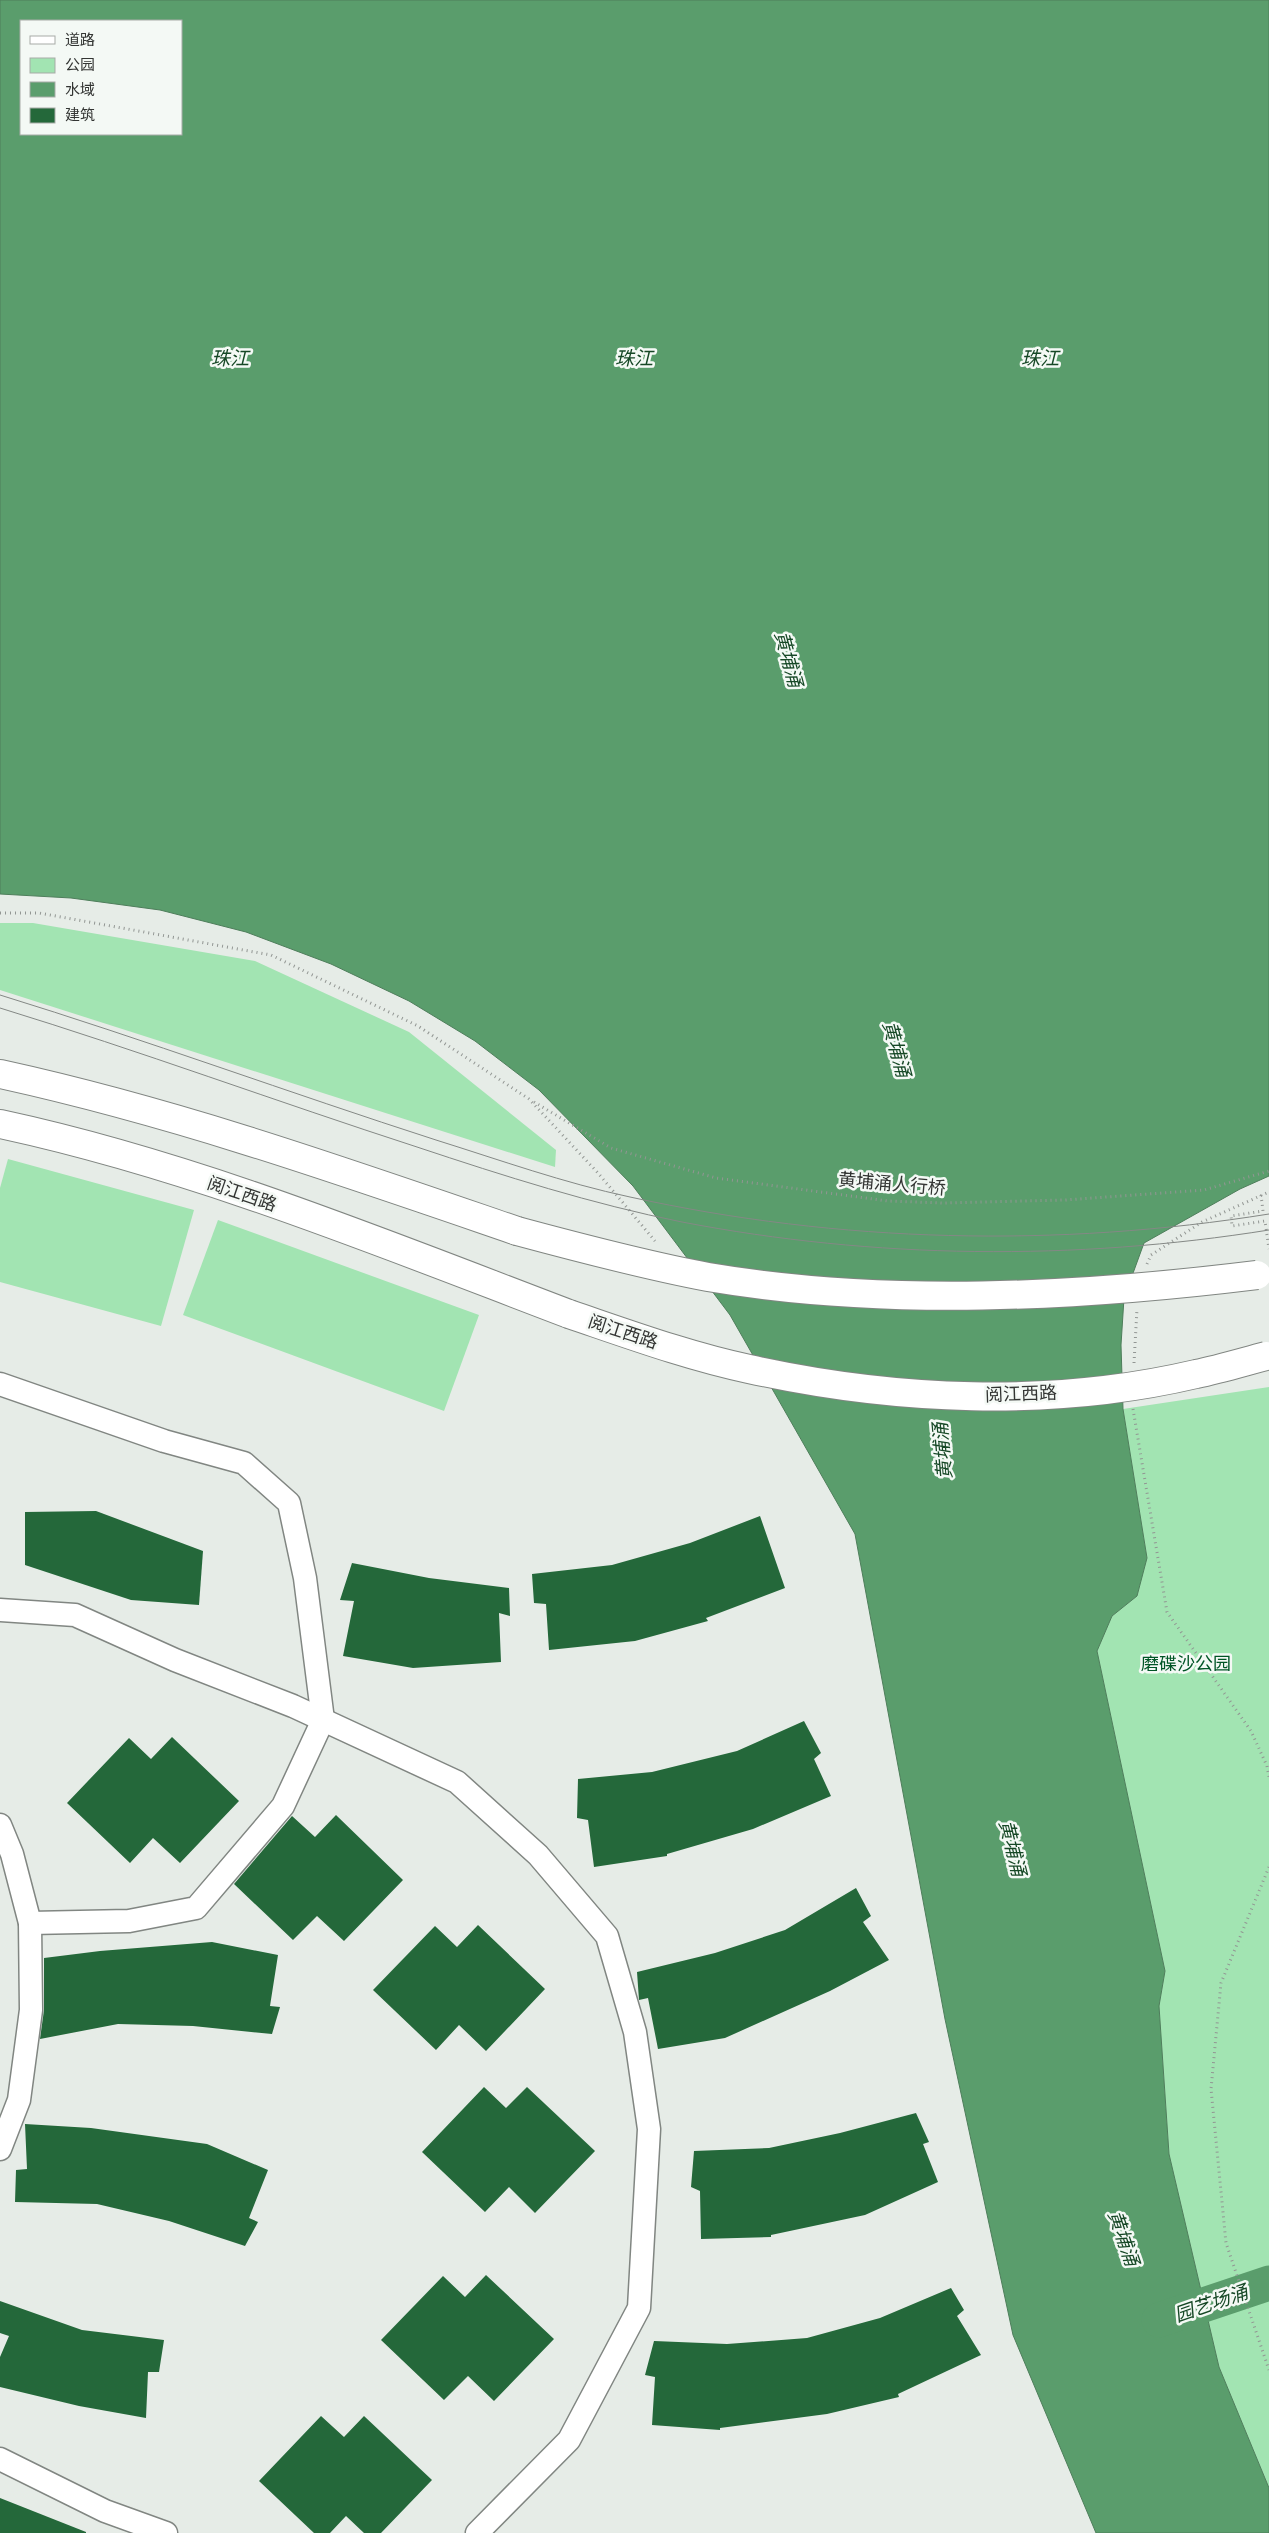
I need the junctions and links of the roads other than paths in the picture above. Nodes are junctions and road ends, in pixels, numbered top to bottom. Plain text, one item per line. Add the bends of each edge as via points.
1 (0, 1074) edge
2 (0, 1124) edge
3 (1263, 1274) edge
4 (1267, 1355) edge
5 (0, 1384) edge
6 (0, 1610) edge
7 (323, 1720) junction
8 (0, 1825) edge
9 (30, 1923) junction
10 (0, 2149) edge
11 (0, 2459) edge
12 (166, 2533) edge
13 (477, 2533) edge

1 - 3 main road, bridge via 76,1091 259,1143 517,1231 707,1276 762,1284 909,1295 1084,1292
2 - 4 main road, 阅江西路, bridge via 60,1136 156,1163 389,1245 569,1314 678,1350 749,1369 864,1388 950,1395 1061,1394 1196,1375
5 - 7 street via 164,1441 244,1463 289,1503 305,1578
6 - 7 street via 75,1614 175,1660
7 - 9 street via 284,1806 196,1908 129,1921
7 - 13 street via 457,1782 538,1855 606,1936 635,2032 649,2129 639,2308 569,2440
8 - 9 street via 12,1854
9 - 10 street via 31,2010 19,2100
11 - 12 street via 105,2511

